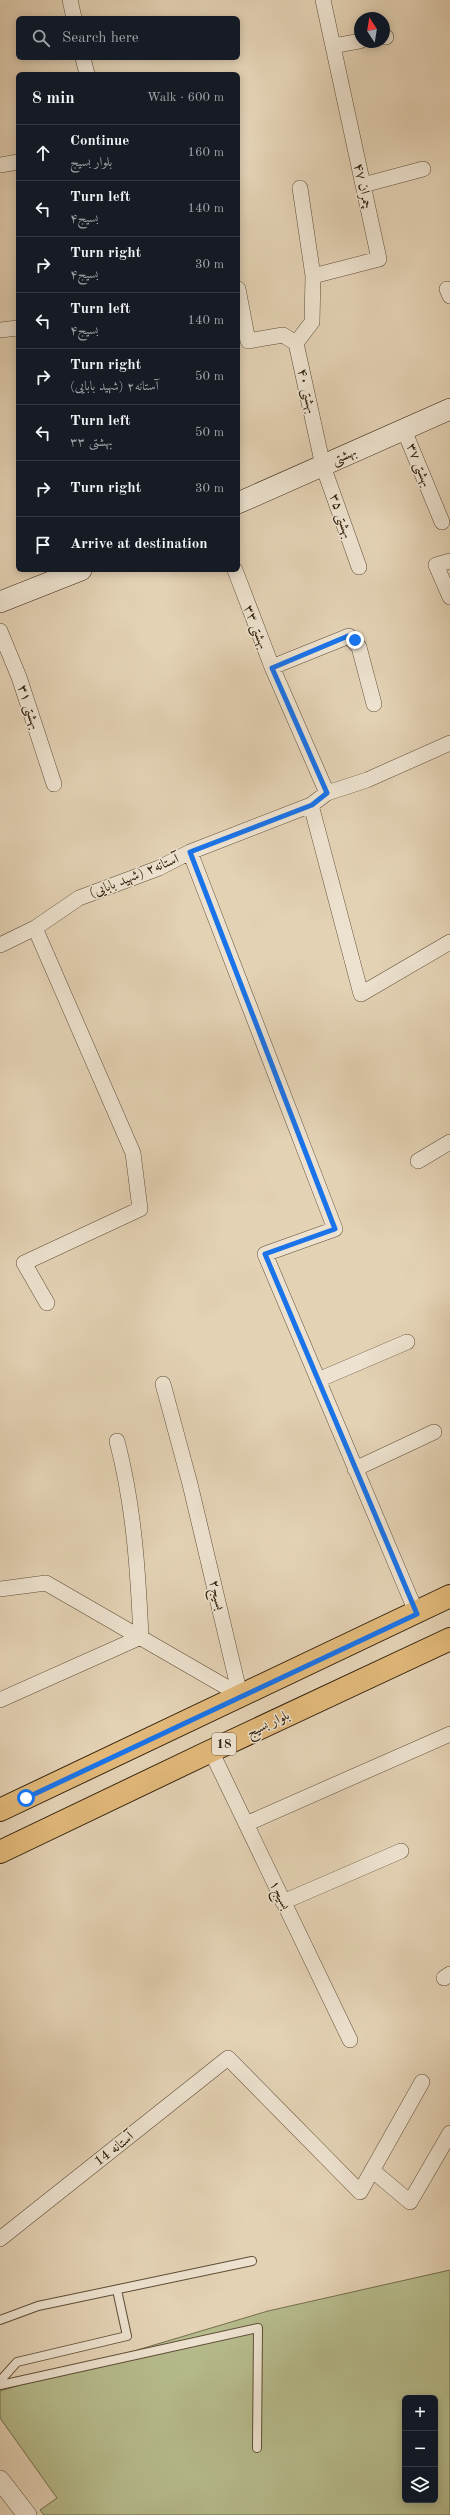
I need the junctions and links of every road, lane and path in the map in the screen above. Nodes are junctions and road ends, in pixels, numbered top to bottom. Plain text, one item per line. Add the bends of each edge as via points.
1 (70, 0) edge
2 (323, 0) edge
3 (74, 16) edge
4 (354, 42) edge
5 (333, 46) junction
6 (84, 60) edge
7 (86, 72) edge
8 (16, 162) edge
9 (0, 165) edge
10 (423, 169) dead end
11 (363, 184) junction
12 (300, 188) dead end
13 (313, 276) junction
14 (240, 299) edge
15 (16, 328) edge
16 (0, 330) edge
17 (296, 343) junction
18 (450, 410) edge
19 (404, 430) junction
20 (323, 466) junction
21 (240, 502) edge
22 (442, 522) dead end
23 (450, 561) edge
24 (359, 567) dead end
25 (76, 572) edge
26 (236, 572) edge
27 (450, 597) edge
28 (0, 602) edge
29 (0, 631) edge
30 (272, 668) junction
31 (374, 704) dead end
32 (450, 743) edge
33 (54, 784) dead end
34 (327, 793) junction
35 (312, 805) junction
36 (190, 852) junction
37 (35, 928) junction
38 (450, 942) edge
39 (0, 945) edge
40 (450, 1142) edge
41 (418, 1161) dead end
42 (47, 1303) dead end
43 (407, 1342) dead end
44 (318, 1380) junction
45 (163, 1384) dead end
46 (434, 1432) dead end
47 (117, 1441) dead end
48 (355, 1469) junction
49 (0, 1589) edge
50 (450, 1596) edge
51 (417, 1614) junction
52 (141, 1637) junction
53 (450, 1639) edge
54 (240, 1695) junction
55 (0, 1700) edge
56 (450, 1734) edge
57 (211, 1751) junction
58 (0, 1810) edge
59 (246, 1824) junction
60 (401, 1851) dead end
61 (0, 1852) edge
62 (283, 1902) junction
63 (350, 2040) dead end
64 (422, 2082) dead end
65 (450, 2133) edge
66 (372, 2170) junction
67 (0, 2239) edge
68 (252, 2261) dead end
69 (118, 2290) junction
70 (0, 2320) edge
71 (0, 2382) edge
72 (0, 2385) edge
73 (257, 2448) dead end
74 (2, 2488) edge
75 (27, 2515) edge

1 - 3 street
2 - 5 street, چمران ۴۷
4 - 5 street
5 - 11 street, چمران ۴۷
6 - 7 street
8 - 9 street
10 - 11 street
11 - 13 street, چمران ۴۷ via 379,259
12 - 13 street
13 - 17 street via 312,322
14 - 17 street via 248,341 282,335
15 - 16 street
17 - 20 street, بهشتی ۴۰
18 - 19 main road, بهشتی
19 - 20 main road, بهشتی
19 - 22 street, بهشتی ۳۷
20 - 21 main road, بهشتی
20 - 24 street, بهشتی ۳۵
23 - 27 street via 436,565
25 - 28 main road
26 - 30 street, بهشتی ۳۳
29 - 33 street, بهشتی ۳۱ via 19,677
30 - 31 street via 348,636 360,647
30 - 34 street, بهشتی ۳۳
32 - 34 street, آستانه۲ (شهید بابایی) via 367,780
34 - 35 street, آستانه۲ (شهید بابایی)
35 - 36 street, آستانه۲ (شهید بابایی)
35 - 38 street via 361,994
36 - 37 street, آستانه۲ (شهید بابایی) via 159,868 79,898
36 - 44 street via 335,1229 265,1254
37 - 39 street, آستانه۲ (شهید بابایی)
37 - 42 street via 132,1154 140,1209 24,1263
40 - 41 street
43 - 44 street
44 - 48 street
45 - 54 street, بسیج۲ via 190,1484
46 - 48 street
47 - 52 street via 128,1484 138,1563
48 - 51 street
49 - 52 street via 46,1583
50 - 51 main road
51 - 54 main road
52 - 54 street
52 - 55 street
53 - 57 main road, بلوار بسیج / 18
54 - 58 main road
56 - 59 street
57 - 59 street, بسیج۱
57 - 61 main road, بلوار بسیج / 18
59 - 62 street, بسیج۱
60 - 62 street
62 - 63 street, بسیج۱
64 - 66 street
65 - 66 street via 410,2202
66 - 67 street, آستانه 14 via 360,2192 228,2058
68 - 69 lane
69 - 70 lane via 38,2306
69 - 71 lane via 127,2336 17,2362
72 - 73 lane via 258,2328
74 - 75 street

